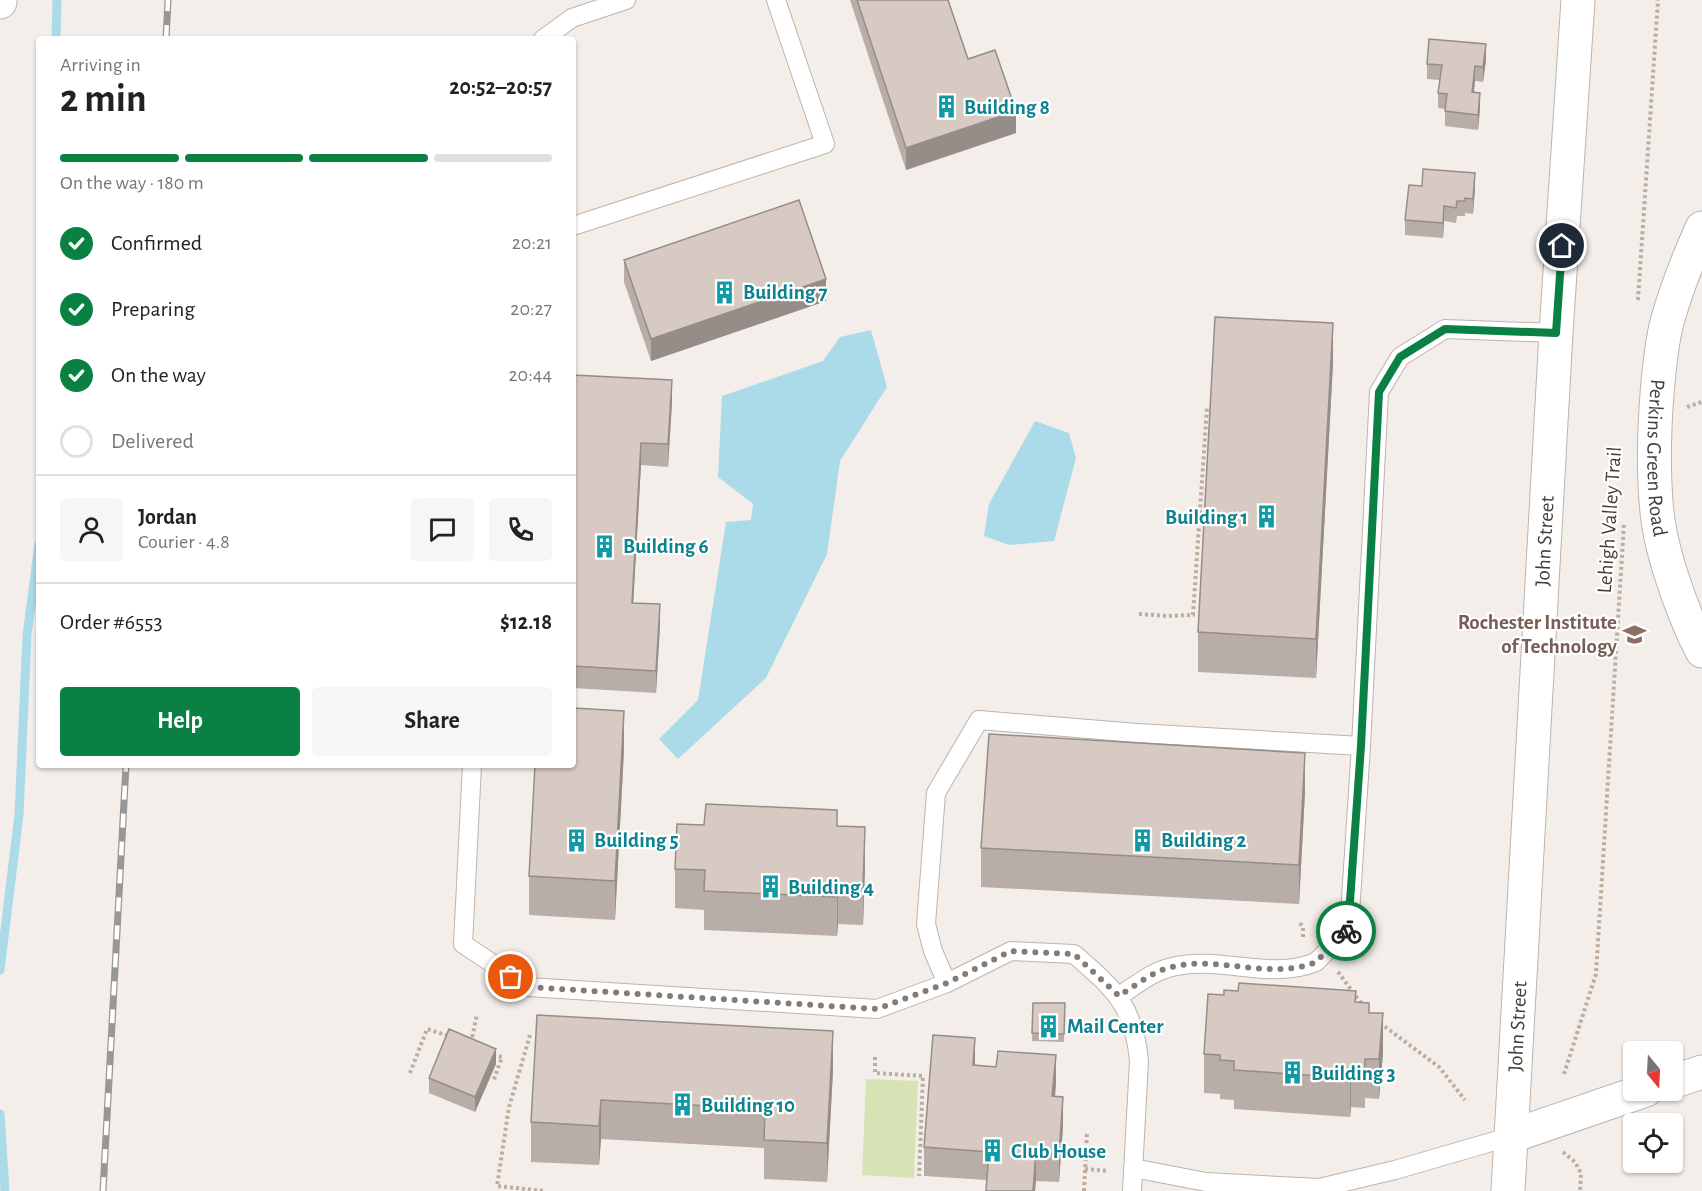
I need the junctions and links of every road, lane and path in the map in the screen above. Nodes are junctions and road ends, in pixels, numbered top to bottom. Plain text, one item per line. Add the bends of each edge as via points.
1 (626, 0) edge
2 (776, 0) edge
3 (1578, 0) edge
4 (1658, 0) edge
5 (547, 36) edge
6 (576, 225) edge
7 (1702, 228) edge
8 (1637, 311) dead end
9 (1556, 333) junction
10 (1207, 407) dead end
11 (1625, 513) dead end
12 (1139, 614) dead end
13 (1702, 651) edge
14 (1361, 746) junction
15 (472, 768) edge
16 (1300, 922) dead end
17 (1303, 945) dead end
18 (1338, 972) dead end
19 (947, 983) junction
20 (1119, 996) junction
21 (1368, 1012) edge
22 (477, 1014) dead end
23 (1375, 1019) edge
24 (530, 1035) dead end
25 (453, 1038) edge
26 (469, 1048) edge
27 (491, 1054) edge
28 (875, 1057) dead end
29 (1702, 1072) edge
30 (410, 1073) dead end
31 (1564, 1074) dead end
32 (1683, 1078) edge
33 (493, 1082) dead end
34 (1623, 1098) edge
35 (1465, 1100) dead end
36 (1087, 1134) dead end
37 (1512, 1136) junction
38 (1561, 1145) dead end
39 (1133, 1168) junction
40 (1085, 1169) junction
41 (1110, 1171) dead end
42 (919, 1176) dead end
43 (544, 1191) edge
44 (1084, 1191) edge
45 (1132, 1191) edge
46 (1508, 1191) edge
47 (1580, 1191) edge

1 - 5 lane via 573,18
2 - 6 lane via 825,144
3 - 9 street, John Street
4 - 8 path
7 - 13 street, Perkins Green Road via 1666,324 1654,465 1657,514 1667,558
9 - 14 lane via 1445,329 1400,357 1379,392
9 - 37 street, John Street
10 - 12 path via 1193,615
11 - 31 path, Lehigh Valley Trail via 1596,974
14 - 19 lane via 979,720 936,793 926,924
14 - 20 lane via 1348,929 1309,965 1283,969 1188,964 1170,967
15 - 19 lane via 463,944 528,987 877,1009
16 - 17 path
18 - 21 path
19 - 20 lane via 1011,951 1074,954
20 - 39 lane via 1129,1014 1139,1061
22 - 26 path
23 - 35 path via 1439,1066
24 - 43 path via 509,1107 497,1186
25 - 30 path via 427,1029
27 - 33 path via 502,1058
28 - 42 path via 875,1073 923,1076
29 - 32 street
34 - 37 street
36 - 40 path
37 - 39 lane via 1318,1188 1206,1182
37 - 46 street, John Street
38 - 47 path via 1563,1154 1575,1162 1581,1173
39 - 45 lane
40 - 41 path
40 - 44 path

